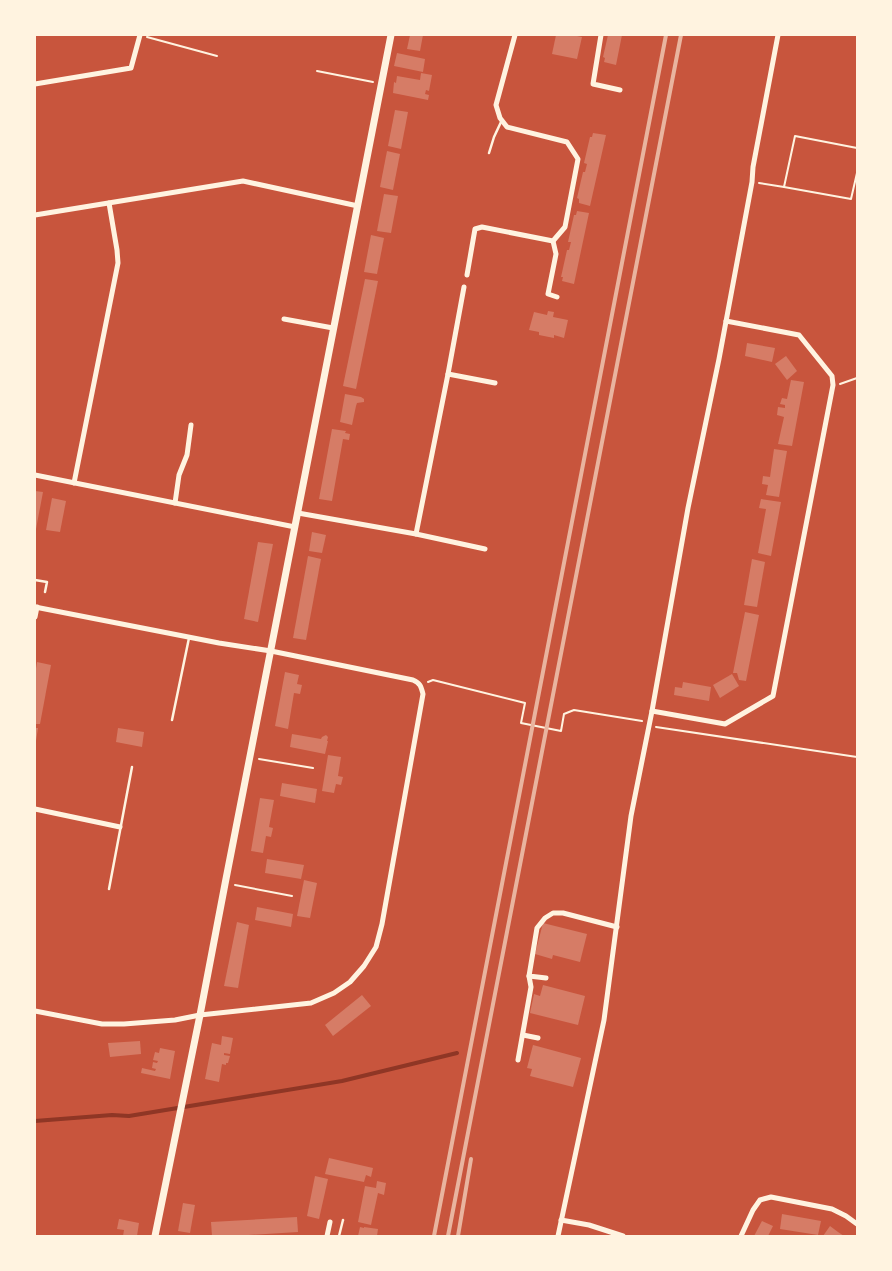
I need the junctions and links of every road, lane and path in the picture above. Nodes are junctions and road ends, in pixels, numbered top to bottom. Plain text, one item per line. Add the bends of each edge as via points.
1 (140, 35) edge
2 (391, 35) edge
3 (515, 35) edge
4 (601, 35) edge
5 (778, 35) edge
6 (217, 56) dead end
7 (317, 71) dead end
8 (35, 84) edge
9 (380, 84) junction
10 (620, 90) dead end
11 (502, 121) junction
12 (857, 148) edge
13 (489, 153) dead end
14 (857, 173) edge
15 (752, 182) junction
16 (784, 187) junction
17 (109, 203) junction
18 (358, 206) junction
19 (35, 215) edge
20 (553, 241) junction
21 (467, 275) dead end
22 (464, 287) dead end
23 (557, 297) dead end
24 (284, 319) dead end
25 (726, 321) junction
26 (333, 328) junction
27 (448, 374) junction
28 (857, 378) edge
29 (495, 383) dead end
30 (833, 385) junction
31 (191, 425) dead end
32 (35, 475) edge
33 (74, 483) junction
34 (175, 503) junction
35 (298, 513) junction
36 (295, 527) junction
37 (416, 534) junction
38 (485, 549) dead end
39 (35, 580) edge
40 (45, 592) dead end
41 (36, 607) edge
42 (35, 617) edge
43 (189, 637) junction
44 (271, 651) junction
45 (421, 686) junction
46 (652, 711) junction
47 (172, 720) dead end
48 (649, 724) junction
49 (857, 757) edge
50 (250, 758) junction
51 (132, 767) dead end
52 (313, 768) dead end
53 (35, 810) edge
54 (120, 827) junction
55 (225, 884) junction
56 (109, 889) dead end
57 (292, 896) dead end
58 (617, 927) junction
59 (529, 976) junction
60 (546, 978) dead end
61 (35, 1011) edge
62 (200, 1016) junction
63 (523, 1035) junction
64 (538, 1038) dead end
65 (518, 1060) dead end
66 (343, 1220) dead end
67 (561, 1220) junction
68 (330, 1222) dead end
69 (857, 1224) edge
70 (155, 1236) edge
71 (327, 1236) edge
72 (339, 1236) edge
73 (558, 1236) edge
74 (623, 1236) edge
75 (741, 1236) edge

1 - 6 path
1 - 8 street via 131,68
2 - 9 street
3 - 11 street via 496,105
4 - 10 street via 593,84
5 - 15 street
7 - 9 path
9 - 18 street
11 - 13 lane
11 - 20 street via 507,127 567,142 578,159 565,227
12 - 16 path via 795,136
14 - 16 path via 851,199
15 - 16 path
15 - 25 street
17 - 18 street via 243,181
17 - 19 street
17 - 33 street via 118,263
18 - 26 street
20 - 21 street via 482,227 475,229
20 - 23 street via 556,254 548,294
22 - 27 street
24 - 26 street
25 - 30 street via 799,335 832,376
25 - 46 street
26 - 35 street
27 - 29 street
27 - 37 street
28 - 30 path
30 - 46 street via 773,696 726,724
31 - 34 street
32 - 33 street
33 - 34 street
34 - 36 street
35 - 36 street
35 - 37 street
36 - 44 street
37 - 38 street
39 - 40 lane via 47,582
41 - 42 street
41 - 43 street
43 - 44 street
43 - 47 lane
44 - 45 street via 413,680
44 - 50 street
45 - 48 path via 433,680 524,703 521,723 561,731 564,714 574,710
45 - 62 street via 423,694 382,924 376,947 364,966 350,982 311,1003
46 - 48 street
48 - 49 path
48 - 58 street via 630,816
50 - 52 path
50 - 55 street
51 - 54 lane
53 - 54 street
54 - 56 lane
55 - 57 path
55 - 62 street
58 - 59 street via 563,914 544,918 537,928
58 - 67 street via 604,1020
59 - 60 street
59 - 63 street via 531,987
61 - 62 street via 102,1024
62 - 70 street
63 - 64 street
63 - 65 street
66 - 72 lane
67 - 73 street
67 - 74 street
68 - 71 street
69 - 75 street via 832,1209 770,1197 760,1200

